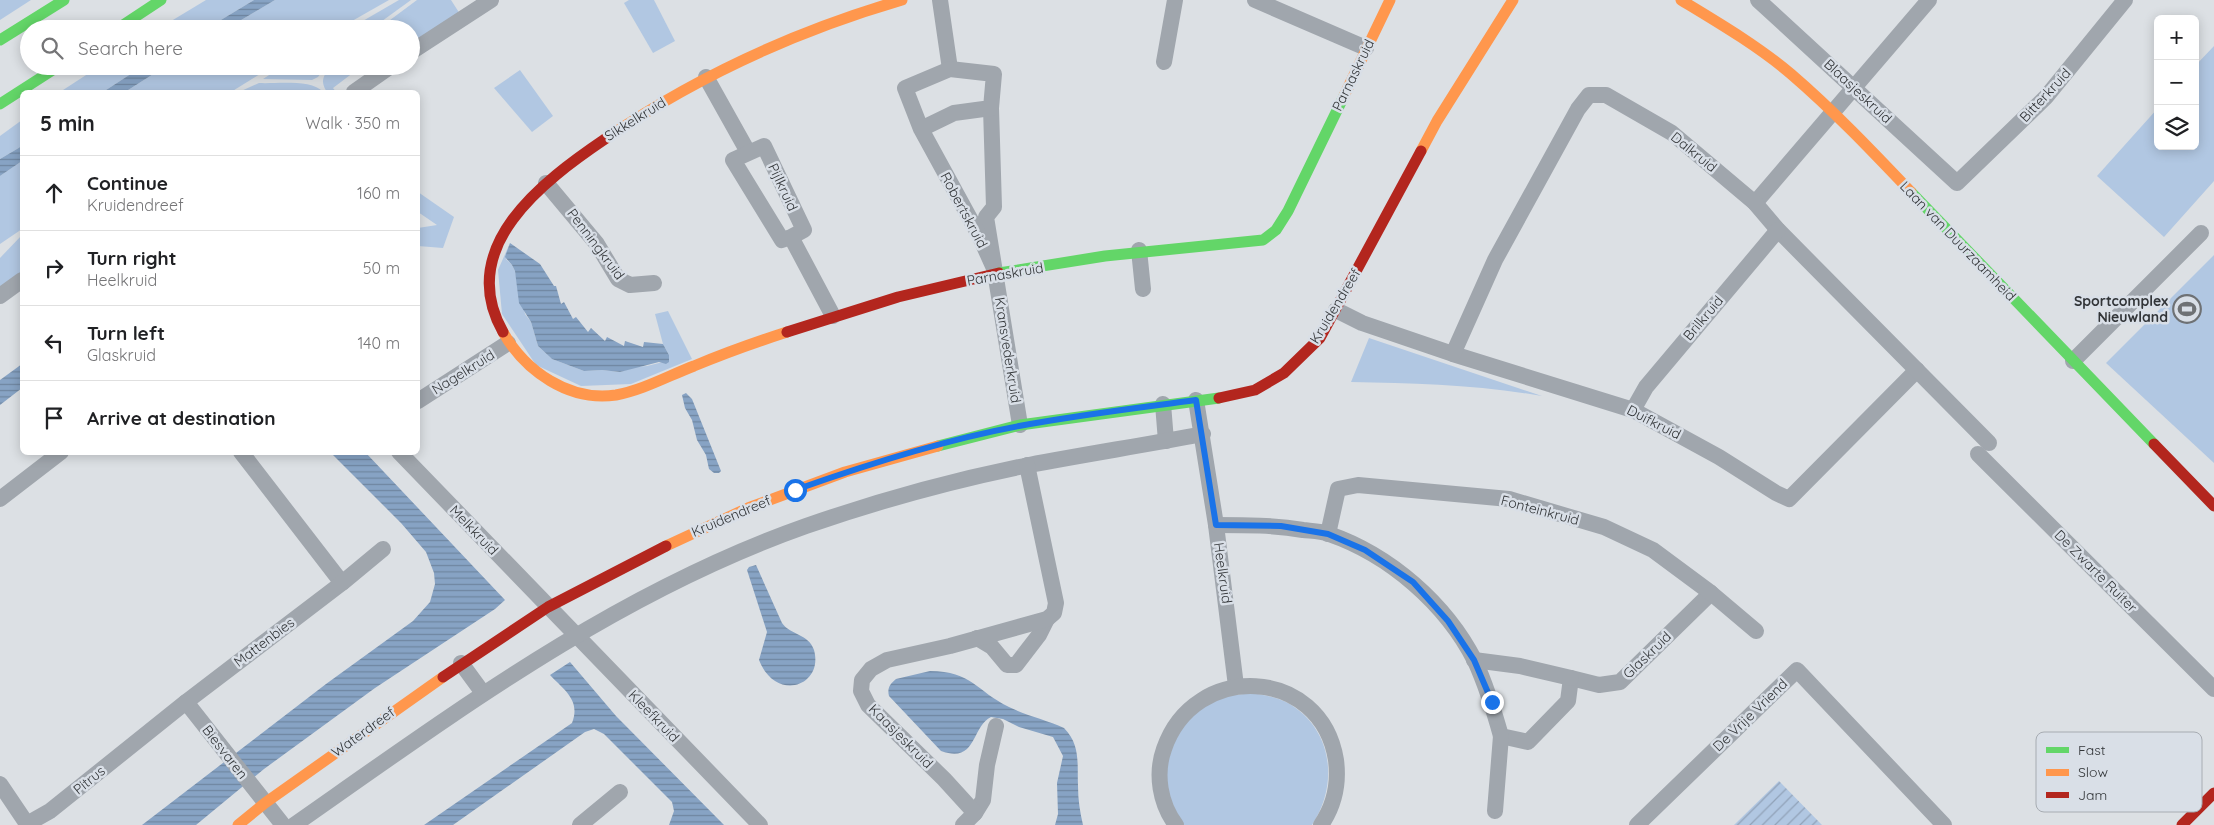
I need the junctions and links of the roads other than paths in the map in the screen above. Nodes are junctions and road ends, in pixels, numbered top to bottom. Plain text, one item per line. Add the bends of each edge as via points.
1 (64, 0) edge
2 (161, 0) edge
3 (491, 0) edge
4 (902, 0) edge
5 (940, 0) edge
6 (1175, 0) edge
7 (1255, 0) edge
8 (1390, 0) edge
9 (1513, 0) edge
10 (1681, 0) edge
11 (1758, 0) edge
12 (1929, 0) edge
13 (2126, 0) edge
14 (32, 20) edge
15 (131, 20) edge
16 (20, 28) edge
17 (0, 40) edge
18 (420, 46) edge
19 (1366, 48) junction
20 (1164, 62) dead end
21 (950, 69) junction
22 (45, 75) edge
23 (378, 75) edge
24 (706, 77) junction
25 (1853, 87) junction
26 (22, 90) edge
27 (357, 90) edge
28 (20, 91) edge
29 (0, 104) edge
30 (990, 108) junction
31 (1834, 112) junction
32 (921, 129) junction
33 (748, 152) junction
34 (546, 182) junction
35 (1957, 183) joint
36 (1755, 203) junction
37 (1778, 230) junction
38 (2202, 233) dead end
39 (791, 237) junction
40 (1139, 250) junction
41 (996, 275) junction
42 (20, 281) edge
43 (654, 283) dead end
44 (1143, 289) dead end
45 (0, 296) edge
46 (1336, 310) junction
47 (833, 316) junction
48 (508, 343) junction
49 (1453, 354) junction
50 (2073, 361) junction
51 (1917, 370) junction
52 (420, 400) edge
53 (1196, 400) junction
54 (1163, 404) junction
55 (1634, 410) junction
56 (1020, 425) junction
57 (1203, 434) junction
58 (1166, 441) junction
59 (1984, 448) joint
60 (57, 455) edge
61 (243, 455) edge
62 (402, 455) edge
63 (1028, 465) junction
64 (0, 499) edge
65 (2214, 506) edge
66 (1216, 525) junction
67 (1328, 534) junction
68 (383, 549) dead end
69 (342, 583) junction
70 (1711, 593) junction
71 (548, 607) junction
72 (1047, 618) junction
73 (1756, 631) dead end
74 (575, 635) junction
75 (977, 638) junction
76 (1474, 660) junction
77 (461, 663) junction
78 (1571, 678) junction
79 (1236, 686) junction
80 (2214, 689) edge
81 (483, 692) junction
82 (186, 702) junction
83 (996, 726) dead end
84 (1501, 736) junction
85 (0, 784) edge
86 (620, 792) dead end
87 (2214, 793) edge
88 (265, 803) junction
89 (2202, 805) edge
90 (1495, 811) dead end
91 (975, 812) junction
92 (2195, 812) edge
93 (27, 825) edge
94 (238, 825) edge
95 (283, 825) edge
96 (294, 825) edge
97 (580, 825) edge
98 (760, 825) edge
99 (963, 825) edge
100 (1176, 825) edge
101 (1321, 825) edge
102 (1636, 825) edge
103 (1944, 825) edge
104 (2182, 825) edge

1 - 14 main road
2 - 15 main road
3 - 18 street
4 - 24 main road, Sikkelkruid via 812,29
5 - 21 street
6 - 20 street
7 - 19 street
8 - 19 main road, Parnaskruid
9 - 46 main road, Kruidendreef via 1438,121
10 - 31 main road, Laan van Duurzaamheid via 1738,34 1790,72
11 - 25 street, Blaasjeskruid
12 - 25 street
13 - 35 street, Bitterkruid via 2046,97
16 - 17 main road
19 - 40 main road, Parnaskruid via 1276,230 1264,240
21 - 30 street, Robertskruid via 994,74
21 - 32 street, Robertskruid via 905,88
22 - 26 main road
23 - 27 street
24 - 33 street
24 - 34 main road, Sikkelkruid via 608,135
25 - 31 street
25 - 35 street, Blaasjeskruid
28 - 29 main road
30 - 32 street via 954,112
30 - 41 street, Robertskruid via 994,207 986,217
31 - 36 street
31 - 50 main road, Laan van Duurzaamheid
32 - 41 street, Robertskruid via 979,235
33 - 39 street, Pijlkruid via 733,160 782,240
33 - 39 street, Pijlkruid via 764,146 804,230
34 - 43 street, Penningkruid via 597,244 618,279 630,285
34 - 48 main road, Sikkelkruid via 513,216 493,257 491,301
36 - 37 street, Dalkruid
36 - 49 street, Dalkruid via 1672,133 1606,95 1589,95 1549,159 1500,252
37 - 51 street, Dalkruid
37 - 55 street, Brilkruid via 1646,387
38 - 50 street
39 - 47 street
40 - 41 main road, Parnaskruid
40 - 44 street
41 - 47 main road, Parnaskruid via 940,286
41 - 56 street, Kransvederkruid
42 - 45 street
46 - 49 street, Duifkruid via 1362,323
46 - 53 main road, Kruidendreef via 1320,338 1284,373 1255,390 1223,398
47 - 48 main road, Parnaskruid via 699,363 624,394 602,396 570,390 537,375
48 - 52 street, Nagelkruid
49 - 55 street, Duifkruid
50 - 65 main road, Laan van Duurzaamheid
51 - 55 street, Duifkruid via 1789,500
51 - 59 street, Dalkruid
53 - 54 main road, Kruidendreef
53 - 57 street, Heelkruid
54 - 56 main road, Kruidendreef
54 - 58 street
56 - 71 main road, Kruidendreef via 885,460 748,508 636,560
57 - 58 street
57 - 66 street, Heelkruid
58 - 63 street
59 - 80 street, De Zwarte Ruiter
60 - 64 street
61 - 69 street
62 - 71 street, Melkkruid
63 - 72 street via 1056,603 1054,613
63 - 74 street via 912,492 805,526 721,561
66 - 67 street via 1281,526
66 - 79 street, Heelkruid
67 - 70 street, Fonteinkruid via 1338,489 1358,485 1509,499 1604,527 1653,550
67 - 76 street via 1365,550 1413,582 1448,621
68 - 69 street, Mattenbies
69 - 82 street, Mattenbies
70 - 73 street, Fonteinkruid
70 - 78 street, Glaskruid via 1620,682 1599,685
71 - 74 street, Kleefkruid
71 - 77 main road, Waterdreef
72 - 75 street, Kaasjeskruid
72 - 75 street via 1039,635 1016,665 1007,665 992,647
74 - 81 street
74 - 98 street, Kleefkruid
75 - 91 street, Kaasjeskruid via 887,660 871,669 862,680 861,691 868,705
76 - 78 street, Glaskruid
76 - 84 street via 1492,702
77 - 81 street
77 - 88 main road, Waterdreef
78 - 84 street via 1568,701 1528,742
79 - 100 street via 1211,694 1188,709 1168,737 1162,754 1160,788 1164,804
79 - 101 street via 1278,690 1307,707 1319,720 1328,735 1337,768 1332,802
81 - 96 street
82 - 88 street, Biesvaren
82 - 93 street, Pitrus via 50,811
83 - 91 street via 983,800
84 - 90 street
85 - 93 street, Pitrus
86 - 97 street
87 - 89 main road
88 - 94 main road, Waterdreef
88 - 95 street
91 - 99 street
92 - 104 main road
102 - 103 street, De Vrije Vriend via 1797,670

